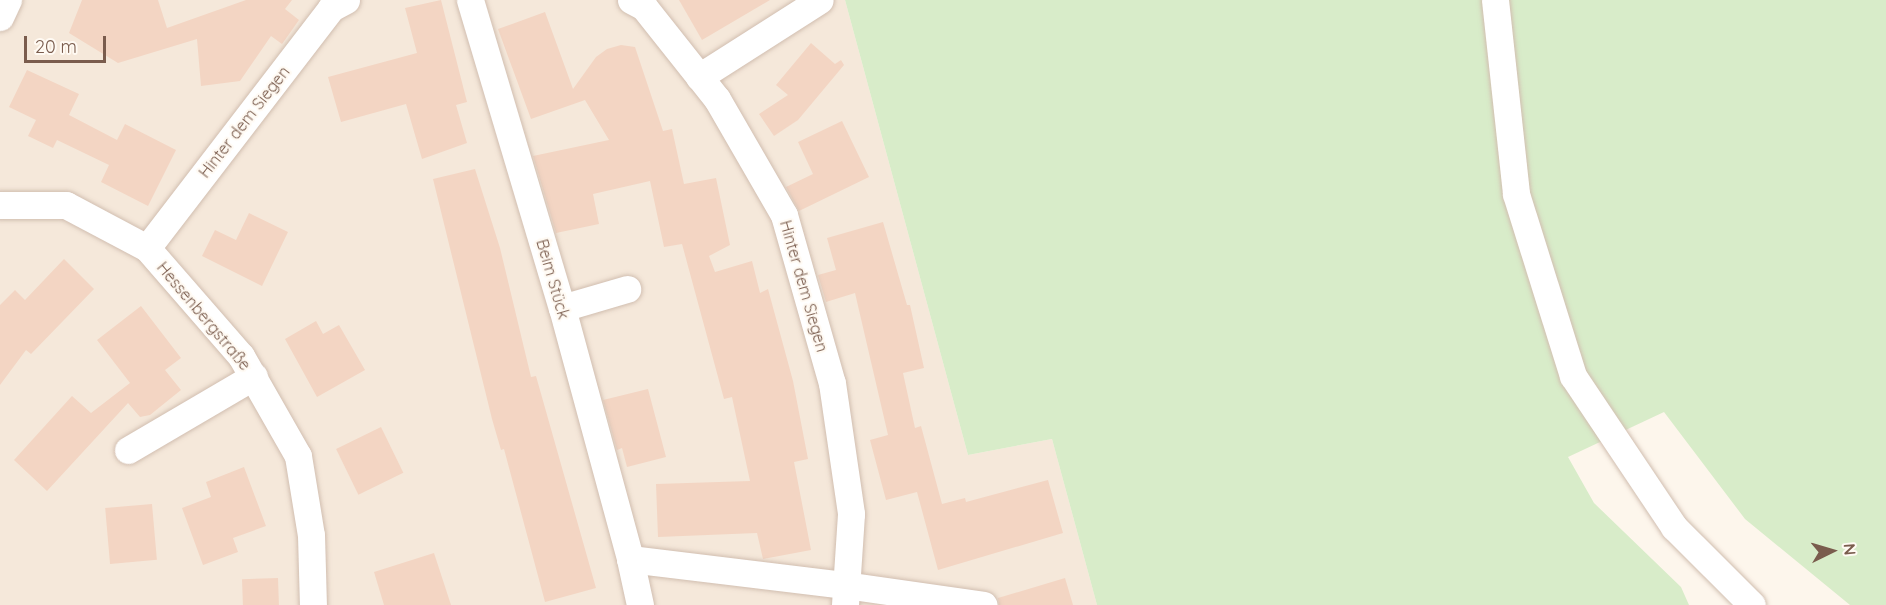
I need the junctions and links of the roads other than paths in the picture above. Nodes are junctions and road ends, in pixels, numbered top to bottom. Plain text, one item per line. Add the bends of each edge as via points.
1 (8, 0) edge
2 (346, 0) edge
3 (470, 0) edge
4 (632, 0) edge
5 (820, 0) edge
6 (1495, 0) edge
7 (0, 17) edge
8 (699, 76) junction
9 (0, 205) edge
10 (147, 248) junction
11 (627, 289) dead end
12 (562, 309) junction
13 (254, 376) junction
14 (128, 450) dead end
15 (630, 559) junction
16 (845, 595) edge
17 (313, 605) edge
18 (640, 605) edge
19 (984, 605) edge
20 (1752, 605) edge

1 - 7 street
2 - 10 street, Hinter dem Siegen via 331,8
3 - 12 street, Beim Stück
4 - 8 street, Hinter dem Siegen via 644,7
5 - 8 street
6 - 20 street via 1516,194 1573,376 1674,527
8 - 16 street, Hinter dem Siegen via 717,99 784,215 832,383 850,514
9 - 10 street, Hessenbergstraße via 66,205
10 - 13 street, Hessenbergstraße
11 - 12 street
12 - 15 street, Beim Stück
13 - 14 street
13 - 17 street, Hessenbergstraße via 298,456 310,535
15 - 16 street
15 - 18 street, Beim Stück
16 - 19 street

